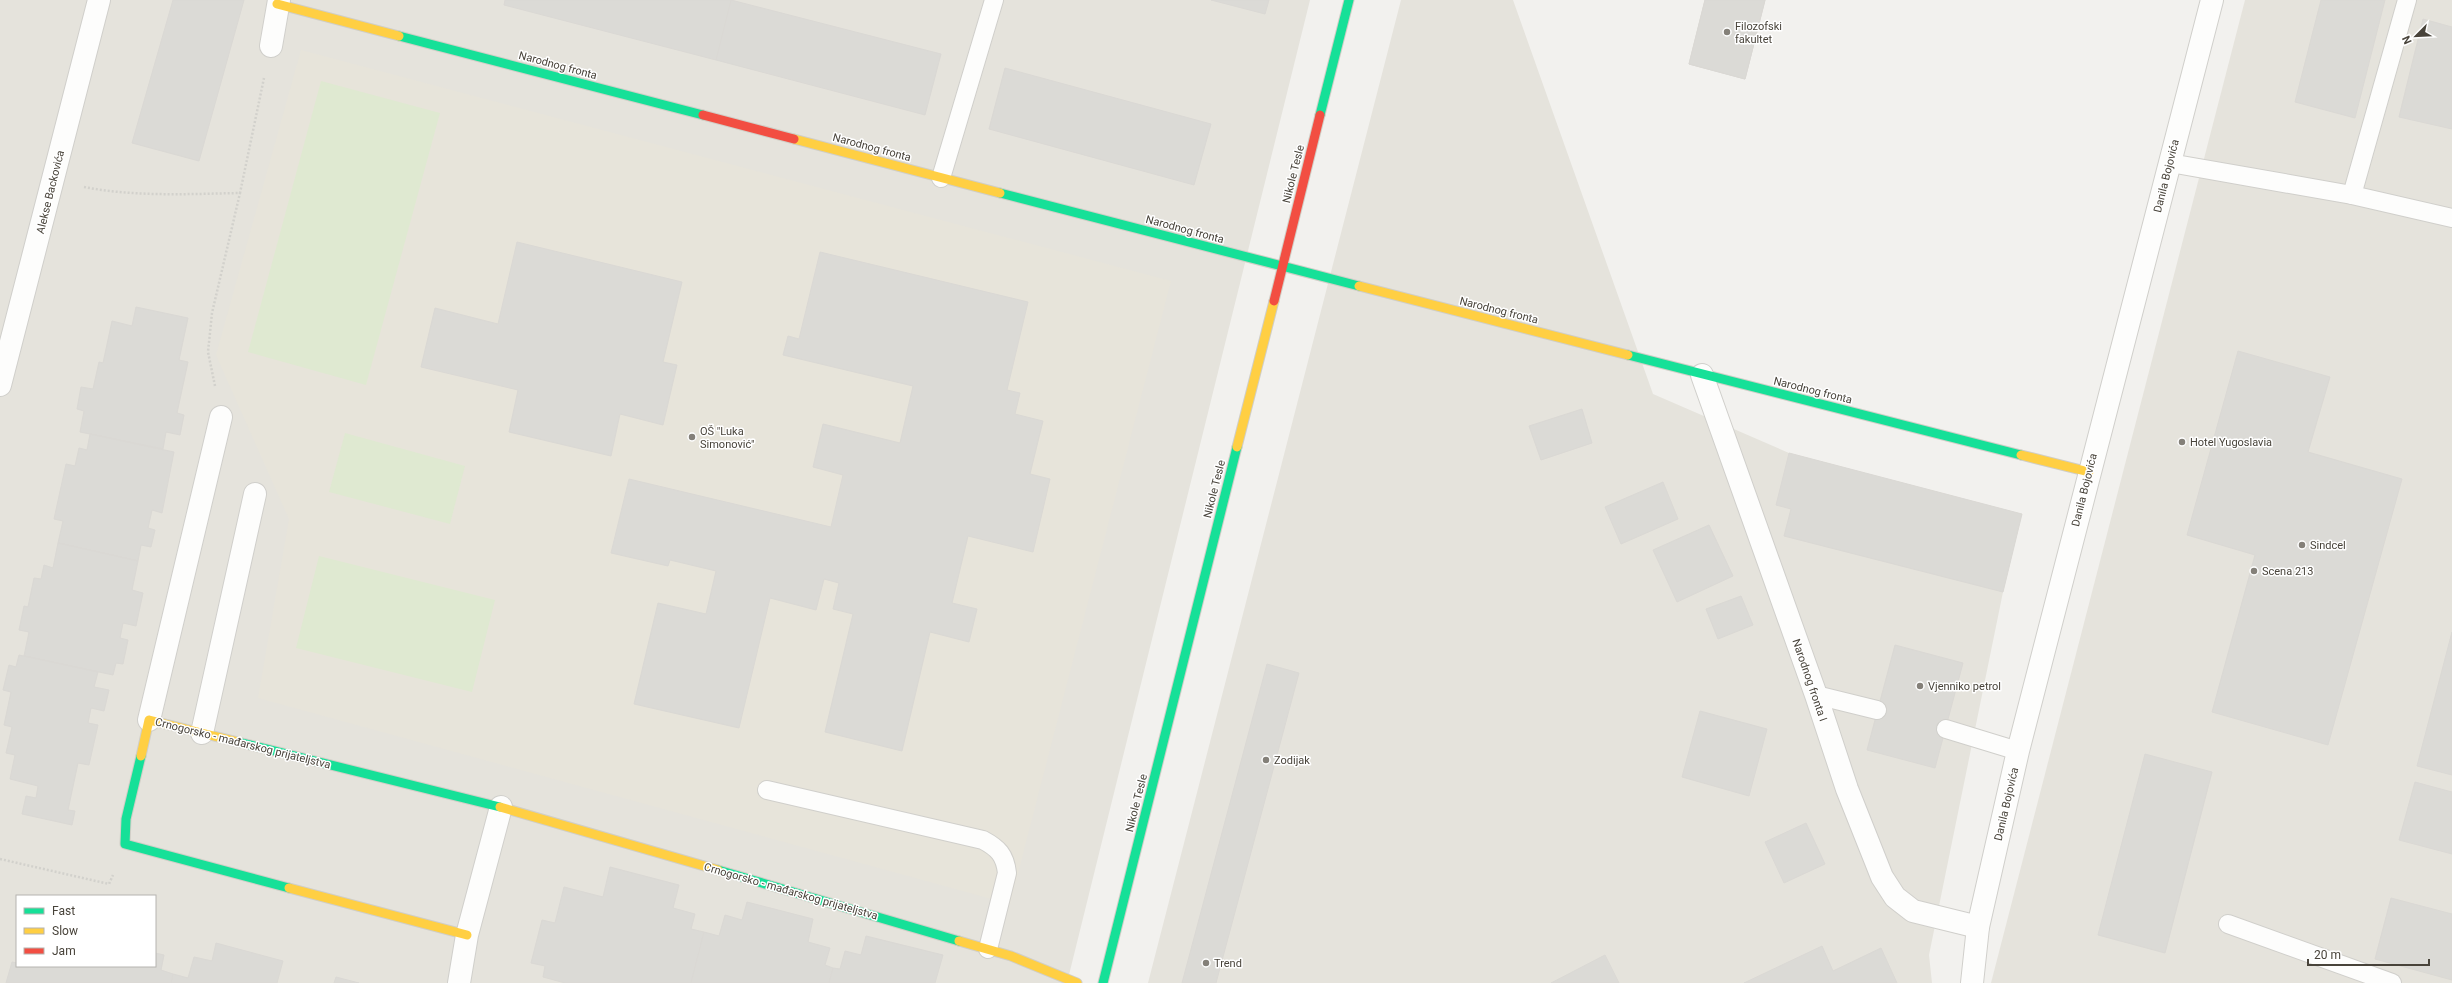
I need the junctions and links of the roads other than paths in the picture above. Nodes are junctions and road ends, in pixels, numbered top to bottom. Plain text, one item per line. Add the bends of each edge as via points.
1 (99, 0) edge
2 (994, 0) edge
3 (1349, 0) edge
4 (2212, 0) edge
5 (2406, 0) edge
6 (278, 2) edge
7 (271, 46) road end
8 (2170, 163) junction
9 (942, 178) junction
10 (2352, 195) junction
11 (2452, 218) edge
12 (1282, 266) junction
13 (1702, 375) junction
14 (0, 384) edge
15 (221, 416) road end
16 (2089, 472) junction
17 (255, 494) dead end
18 (1816, 695) junction
19 (1877, 710) dead end
20 (149, 720) junction
21 (1946, 729) dead end
22 (202, 733) junction
23 (2018, 751) junction
24 (767, 790) dead end
25 (501, 807) junction
26 (2228, 924) dead end
27 (1978, 927) junction
28 (468, 935) junction
29 (988, 949) junction
30 (459, 983) edge
31 (1077, 983) edge
32 (1103, 983) edge
33 (1972, 983) edge
34 (2392, 983) edge

1 - 14 street, Alekse Backovića
2 - 9 lane
3 - 12 street, Nikole Tesle
4 - 8 street, Danila Bojovića
5 - 10 lane
6 - 7 street
6 - 9 street, Narodnog fronta
8 - 10 lane
8 - 16 street, Danila Bojovića
9 - 12 street, Narodnog fronta
10 - 11 lane
12 - 13 street, Narodnog fronta
12 - 32 street, Nikole Tesle
13 - 16 street, Narodnog fronta
13 - 18 street, Narodnog fronta I
15 - 20 street
16 - 23 street, Danila Bojovića
17 - 22 street
18 - 19 lane
18 - 27 street, Narodnog fronta I via 1847,789 1882,877 1895,898 1913,912
20 - 22 street, Crnogorsko - mađarskog prijateljstva
20 - 28 street, Crnogorsko - mađarskog prijateljstva via 126,819 125,844
21 - 23 lane
22 - 25 street, Crnogorsko - mađarskog prijateljstva
23 - 27 street, Danila Bojovića
24 - 29 lane via 983,840 997,847 1006,860 1008,873
25 - 28 street
25 - 29 street, Crnogorsko - mađarskog prijateljstva
26 - 34 lane
27 - 33 street, Danila Bojovića
28 - 30 street
29 - 31 street, Crnogorsko - mađarskog prijateljstva

